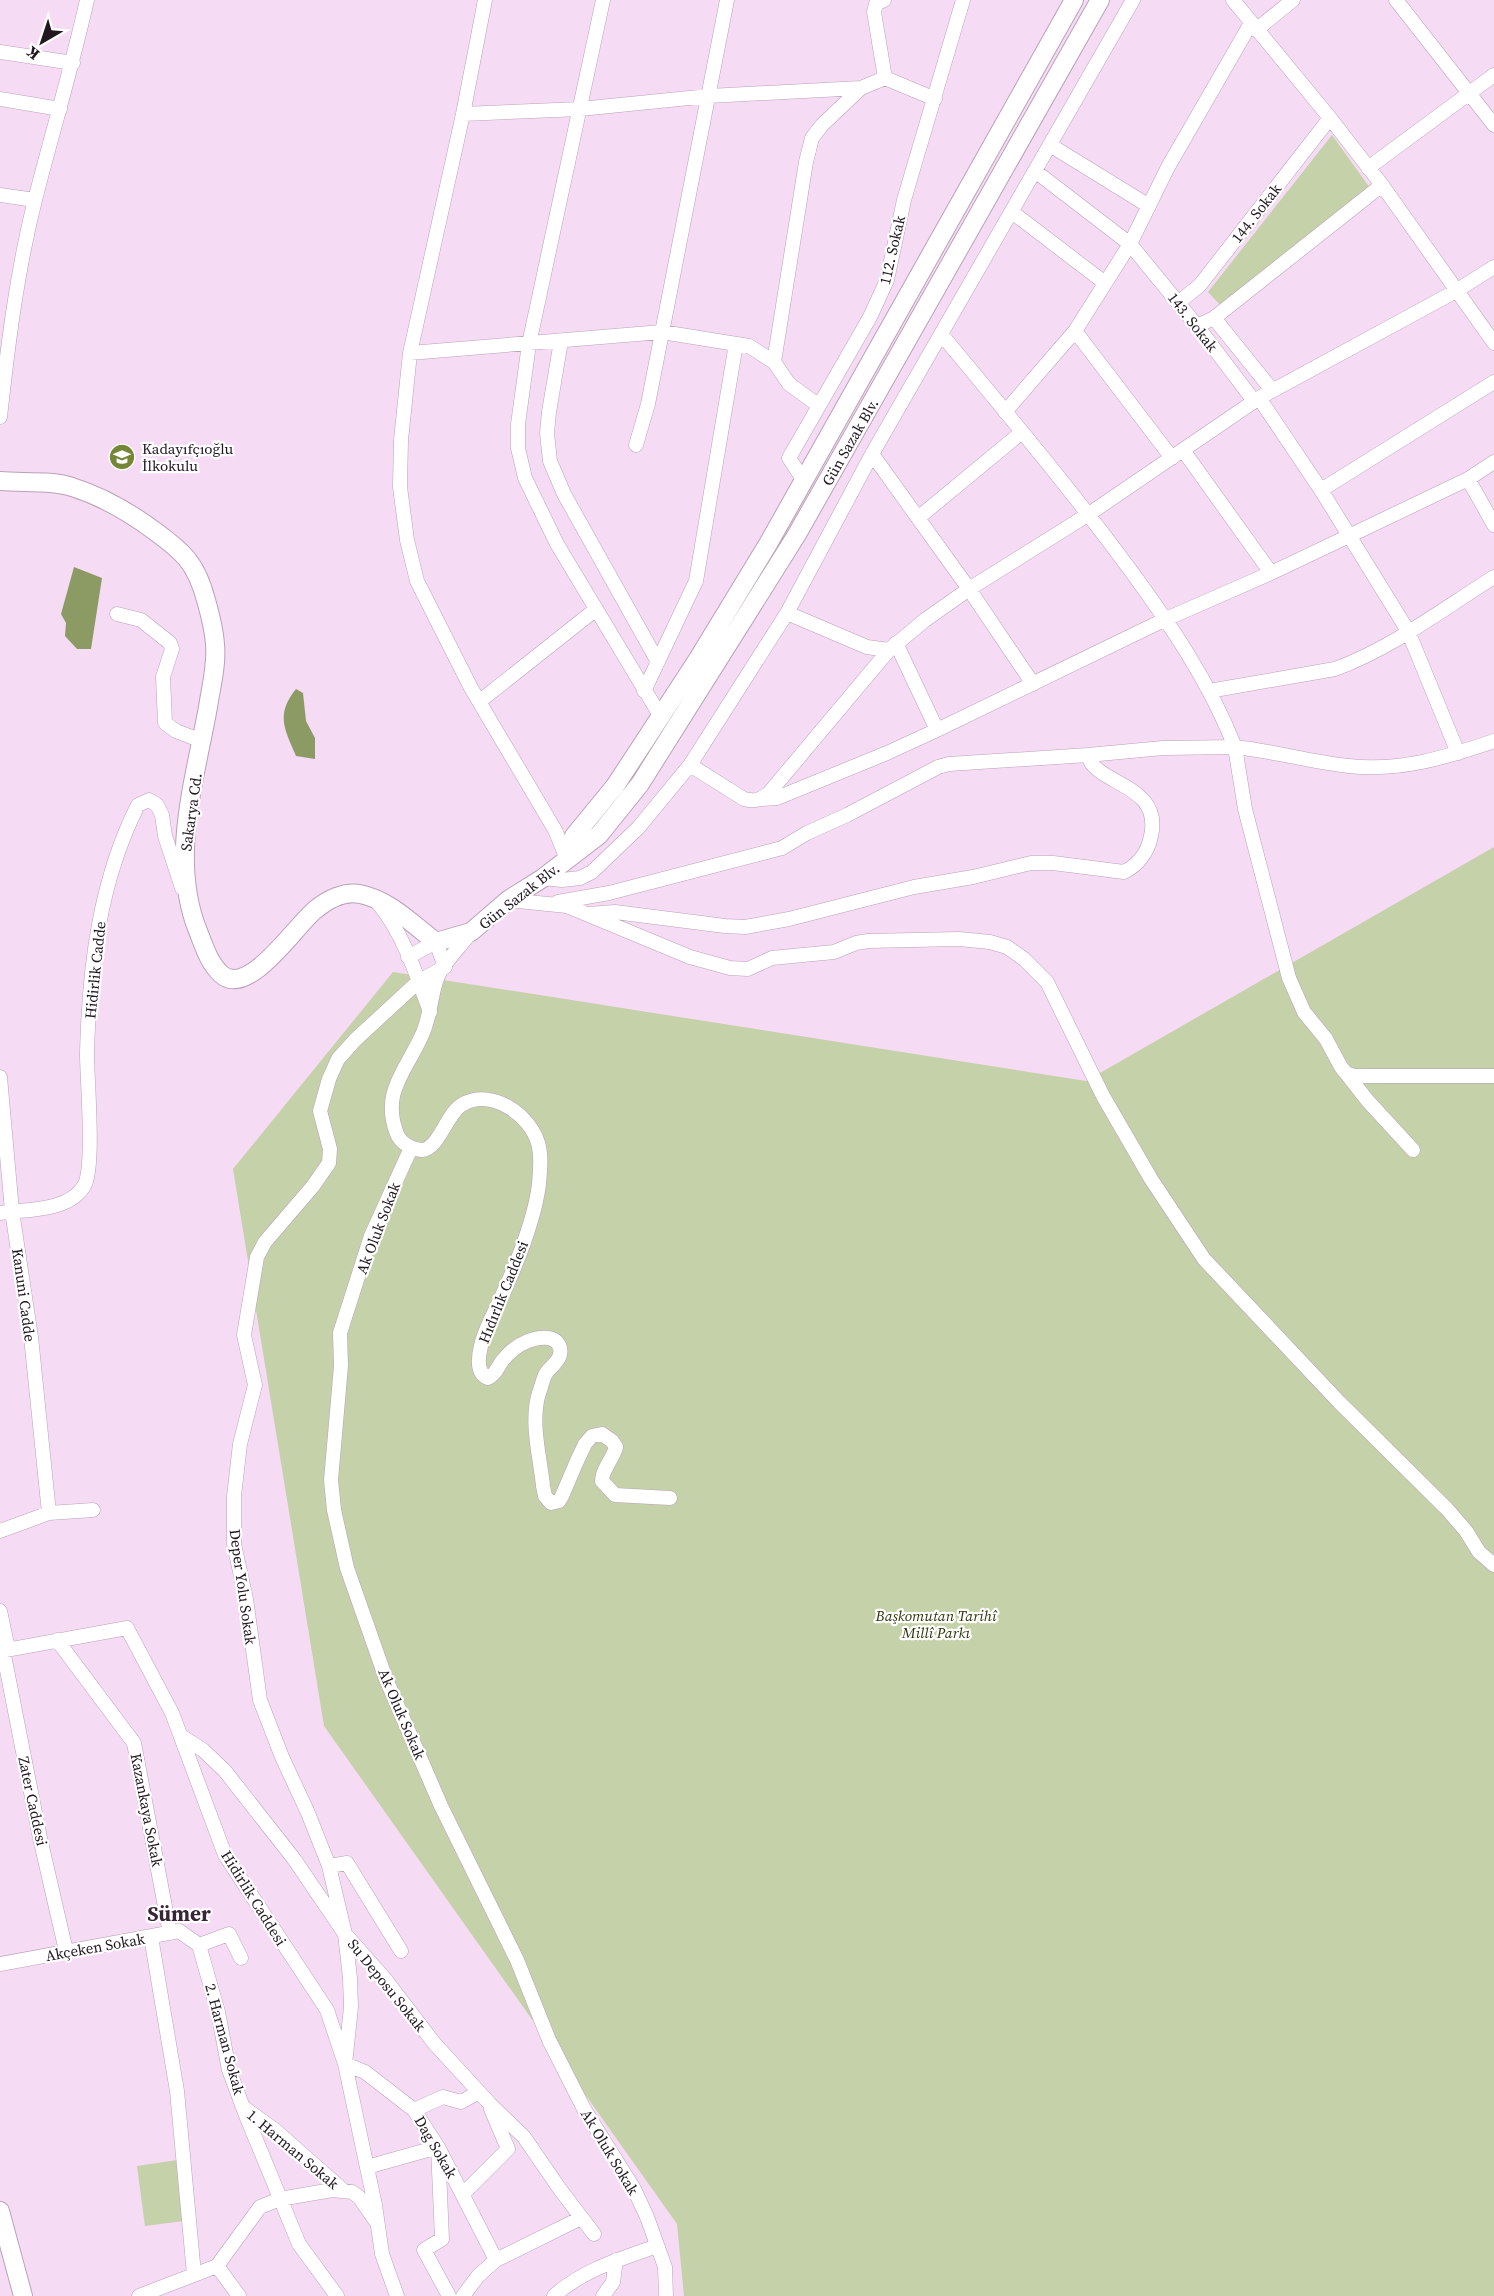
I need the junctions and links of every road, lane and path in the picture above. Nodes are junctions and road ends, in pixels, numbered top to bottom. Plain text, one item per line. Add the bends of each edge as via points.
1 (87, 0) edge
2 (485, 0) edge
3 (603, 0) edge
4 (727, 0) edge
5 (884, 0) edge
6 (963, 0) edge
7 (1074, 0) edge
8 (1100, 0) edge
9 (1133, 0) edge
10 (1233, 0) edge
11 (1293, 0) edge
12 (1396, 0) edge
13 (1253, 26) junction
14 (0, 52) edge
15 (73, 63) junction
16 (1494, 75) edge
17 (885, 78) junction
18 (861, 88) junction
19 (1470, 92) junction
20 (709, 96) junction
21 (0, 99) edge
22 (935, 99) junction
23 (580, 108) junction
24 (60, 109) junction
25 (463, 114) junction
26 (1330, 118) junction
27 (1494, 125) edge
28 (1050, 146) junction
29 (1368, 168) junction
30 (1035, 171) junction
31 (1382, 185) junction
32 (0, 195) edge
33 (35, 200) junction
34 (1149, 206) junction
35 (1012, 212) junction
36 (1130, 244) junction
37 (1494, 267) edge
38 (1105, 283) junction
39 (1456, 291) junction
40 (1178, 303) junction
41 (1214, 318) junction
42 (1197, 326) junction
43 (1075, 331) junction
44 (662, 332) junction
45 (942, 334) junction
46 (561, 341) junction
47 (1494, 343) edge
48 (529, 344) junction
49 (736, 344) junction
50 (410, 353) junction
51 (774, 362) junction
52 (1494, 382) edge
53 (1272, 390) junction
54 (1256, 400) junction
55 (818, 405) junction
56 (1005, 412) junction
57 (0, 417) edge
58 (1022, 432) junction
59 (636, 445) dead end
60 (872, 454) junction
61 (1177, 454) junction
62 (1494, 462) edge
63 (1468, 479) junction
64 (0, 481) edge
65 (804, 481) junction
66 (1321, 490) junction
67 (1089, 514) junction
68 (918, 518) junction
69 (1494, 525) edge
70 (1349, 536) junction
71 (1271, 573) junction
72 (1494, 577) edge
73 (969, 589) junction
74 (595, 610) junction
75 (117, 614) dead end
76 (787, 614) junction
77 (1166, 619) junction
78 (1408, 631) junction
79 (892, 646) junction
80 (658, 662) junction
81 (1033, 684) junction
82 (645, 691) junction
83 (1209, 691) junction
84 (480, 702) junction
85 (661, 717) junction
86 (937, 730) junction
87 (202, 741) junction
88 (1494, 741) edge
89 (1235, 747) junction
90 (1458, 753) junction
91 (1088, 755) junction
92 (690, 765) junction
93 (761, 799) junction
94 (567, 859) junction
95 (543, 878) junction
96 (374, 899) junction
97 (508, 900) junction
98 (549, 904) junction
99 (588, 914) junction
100 (192, 915) junction
101 (471, 932) junction
102 (436, 942) junction
103 (408, 957) junction
104 (445, 967) junction
105 (419, 981) junction
106 (430, 1012) junction
107 (1346, 1073) junction
108 (1494, 1076) edge
109 (0, 1077) edge
110 (411, 1148) junction
111 (1413, 1150) dead end
112 (6, 1212) edge
113 (670, 1498) dead end
114 (93, 1510) dead end
115 (49, 1513) junction
116 (0, 1531) edge
117 (1494, 1565) edge
118 (0, 1611) edge
119 (57, 1640) junction
120 (4, 1650) edge
121 (181, 1736) junction
122 (329, 1866) junction
123 (170, 1933) junction
124 (345, 1934) junction
125 (151, 1937) junction
126 (199, 1945) junction
127 (66, 1951) junction
128 (400, 1951) dead end
129 (241, 1958) dead end
130 (0, 1964) edge
131 (345, 2064) junction
132 (479, 2092) junction
133 (489, 2104) junction
134 (243, 2107) junction
135 (414, 2110) junction
136 (438, 2147) junction
137 (366, 2167) junction
138 (344, 2191) junction
139 (463, 2194) junction
140 (280, 2199) junction
141 (0, 2211) edge
142 (581, 2218) junction
143 (378, 2224) junction
144 (594, 2234) dead end
145 (0, 2246) edge
146 (657, 2246) junction
147 (496, 2260) junction
148 (616, 2260) junction
149 (217, 2266) junction
150 (194, 2274) junction
151 (145, 2295) edge
152 (15, 2296) edge
153 (23, 2296) edge
154 (239, 2296) edge
155 (337, 2296) edge
156 (397, 2296) edge
157 (449, 2296) edge
158 (463, 2296) edge
159 (554, 2296) edge
160 (603, 2296) edge
161 (666, 2296) edge

1 - 15 street
2 - 25 street
3 - 23 street
4 - 20 street
5 - 17 street via 876,4 874,12
6 - 22 street, 112. Sokak
7 - 65 main road, Gün Sazak Blv.
8 - 94 main road, Gün Sazak Blv. via 802,527 686,714 640,784 599,835
9 - 28 street
10 - 13 street
11 - 13 street
12 - 19 street
13 - 26 street
13 - 34 street via 1168,167
14 - 15 street
15 - 24 street
16 - 19 street
17 - 18 street
17 - 22 street
18 - 20 street
18 - 51 street via 812,138
19 - 27 street
19 - 29 street
20 - 23 street
20 - 44 street
21 - 24 street
22 - 55 street, 112. Sokak via 904,200 887,280
23 - 25 street
23 - 48 street
24 - 33 street
25 - 50 street
26 - 29 street
26 - 40 street, 144. Sokak via 1200,285
28 - 30 street
28 - 34 street
29 - 31 street
30 - 35 street
30 - 36 street, 143. Sokak
31 - 39 street
31 - 41 street
32 - 33 street
33 - 57 street via 6,359
34 - 36 street
35 - 38 street
35 - 45 street
36 - 38 street
36 - 40 street, 143. Sokak
37 - 39 street
38 - 43 street
39 - 47 street
39 - 53 street
40 - 42 street, 143. Sokak
41 - 42 street
41 - 53 street
42 - 54 street, 143. Sokak
43 - 56 street
43 - 61 street
44 - 46 street
44 - 49 street
44 - 59 street
45 - 56 street
45 - 60 street
46 - 48 street
46 - 80 street via 547,433 550,461 564,494
48 - 50 street
48 - 74 street via 518,424 518,448 525,478
49 - 51 street via 749,346
49 - 80 street via 696,581
50 - 84 street via 400,487 407,540 417,581
51 - 55 street via 789,384
52 - 66 street
53 - 54 street
54 - 61 street
54 - 66 street, 143. Sokak
55 - 65 street, 112. Sokak via 789,458
56 - 58 street
58 - 67 street
58 - 68 street
60 - 68 street
60 - 76 street
61 - 67 street
61 - 71 street
62 - 63 street
63 - 69 street
63 - 70 street
64 - 87 main road, Sakarya Cd. via 71,486 146,524 188,560 201,581 216,647
65 - 85 main road, Gün Sazak Blv.
66 - 70 street, 143. Sokak
67 - 73 street
67 - 77 street
68 - 73 street
70 - 71 street
70 - 78 street, 143. Sokak
71 - 77 street
72 - 78 street
73 - 79 street
73 - 81 street
74 - 82 street
74 - 84 street
75 - 87 street via 141,620 170,643 163,677 165,723 176,732
76 - 79 street via 867,647
76 - 92 street
77 - 81 street
77 - 83 street
78 - 83 street via 1335,669
78 - 90 street, 143. Sokak
79 - 86 street
79 - 93 street
80 - 82 street
81 - 86 street
82 - 85 street
83 - 89 street
84 - 94 street via 555,830
85 - 94 main road, Gün Sazak Blv. via 615,786 574,836
86 - 93 street via 777,798
87 - 100 main road, Sakarya Cd. via 184,850 185,883
88 - 90 street
89 - 90 street via 1352,767 1400,767
89 - 91 street
89 - 107 street via 1245,809 1289,978 1304,1012
91 - 98 street via 938,767 782,848 609,893
91 - 99 street via 1096,768 1144,800 1149,809 1153,830 1149,844 1133,867 1124,872 1031,863 745,927 615,912
92 - 93 street via 744,799
92 - 95 street via 638,828 592,872 580,878
94 - 95 main road, Gün Sazak Blv.
95 - 97 main road, Gün Sazak Blv.
96 - 100 main road, Sakarya Cd. via 346,893 332,899 314,910 267,961 237,980 224,976 213,965
96 - 102 main road, Sakarya Cd. via 392,907
96 - 103 street via 388,916
97 - 98 street
97 - 101 main road, Gün Sazak Blv.
98 - 99 street
99 - 117 street via 690,957 730,968 748,969 772,958 834,952 868,941 979,941 1007,947 1024,959 1047,982 1103,1096 1204,1259 1448,1509 1479,1552
100 - 112 street, Hidirlik Cadde via 165,836 162,815 157,805 145,801 138,805 114,861 96,935 87,1055 88,1174 84,1186 74,1197 55,1206
101 - 102 main road
101 - 104 street
102 - 103 street
102 - 104 street
103 - 105 street
104 - 105 street, Deper Yolu Sokak
104 - 106 street via 438,975
105 - 106 street
105 - 122 street, Deper Yolu Sokak via 355,1040 338,1059 328,1079 320,1111 330,1149 329,1163 257,1257 244,1335 255,1385 240,1444 234,1544 260,1700
106 - 110 street via 390,1103 398,1138
107 - 108 street
107 - 111 street
109 - 112 street, Kanuni Cadde
110 - 113 street, Hıdırlık Caddesi via 424,1150 431,1146 450,1116 462,1104 474,1100 502,1104 529,1125 538,1143 539,1187 526,1235 481,1345 479,1369 488,1378 496,1374 511,1351 526,1341 544,1336 559,1344 560,1358 546,1374 536,1407 543,1486 551,1503 562,1496 585,1444 592,1436 603,1434 616,1447 602,1474 602,1481 615,1495
110 - 146 street, Ak Oluk Sokak via 371,1236 340,1333 341,1366 331,1480 334,1510 347,1568 386,1679 441,1806 517,1960 549,2040 584,2109 634,2189
112 - 115 street, Kanuni Cadde via 31,1337
114 - 115 street
115 - 116 street
118 - 120 street, Zater Caddesi
119 - 120 street, Hidirlik Caddesi
119 - 121 street, Hidirlik Caddesi via 127,1628
119 - 123 street, Kazankaya Sokak via 134,1743
120 - 127 street, Zater Caddesi
121 - 124 street, Su Deposu Sokak via 225,1771 294,1859
121 - 131 street, Hidirlik Caddesi via 225,1855 327,2010
122 - 124 street, Deper Yolu Sokak
122 - 128 street via 347,1863
123 - 125 street, Akçeken Sokak
123 - 126 street via 179,1931
124 - 131 street, Deper Yolu Sokak via 351,2007
124 - 132 street, Su Deposu Sokak
125 - 127 street, Akçeken Sokak
125 - 150 street via 177,2091
126 - 129 street via 229,1934
126 - 134 street, 2. Harman Sokak via 229,2070
127 - 130 street, Akçeken Sokak
131 - 135 street, Dag Sokak via 365,2072
131 - 137 street, Hidirlik Caddesi
132 - 133 street, Su Deposu Sokak
132 - 135 street via 461,2102 443,2097
133 - 139 street via 508,2149
133 - 142 street, Su Deposu Sokak via 525,2136
134 - 138 street, 1. Harman Sokak
134 - 140 street, 2. Harman Sokak
135 - 136 street, Dag Sokak
136 - 137 street
136 - 139 street, Dag Sokak
136 - 157 street via 442,2239 424,2250
137 - 143 street, Hidirlik Caddesi
138 - 140 street
138 - 143 street, 1. Harman Sokak via 359,2197
139 - 147 street, Dag Sokak
140 - 149 street via 260,2207
140 - 155 street, 2. Harman Sokak via 299,2244
141 - 153 main road
142 - 144 street, Su Deposu Sokak
142 - 147 street
143 - 156 street, Hidirlik Caddesi via 382,2254
145 - 152 main road
146 - 148 street
146 - 161 street, Ak Oluk Sokak via 665,2268
147 - 158 street
148 - 159 street via 569,2282
148 - 160 street via 613,2282
149 - 150 street
149 - 154 street
150 - 151 street

